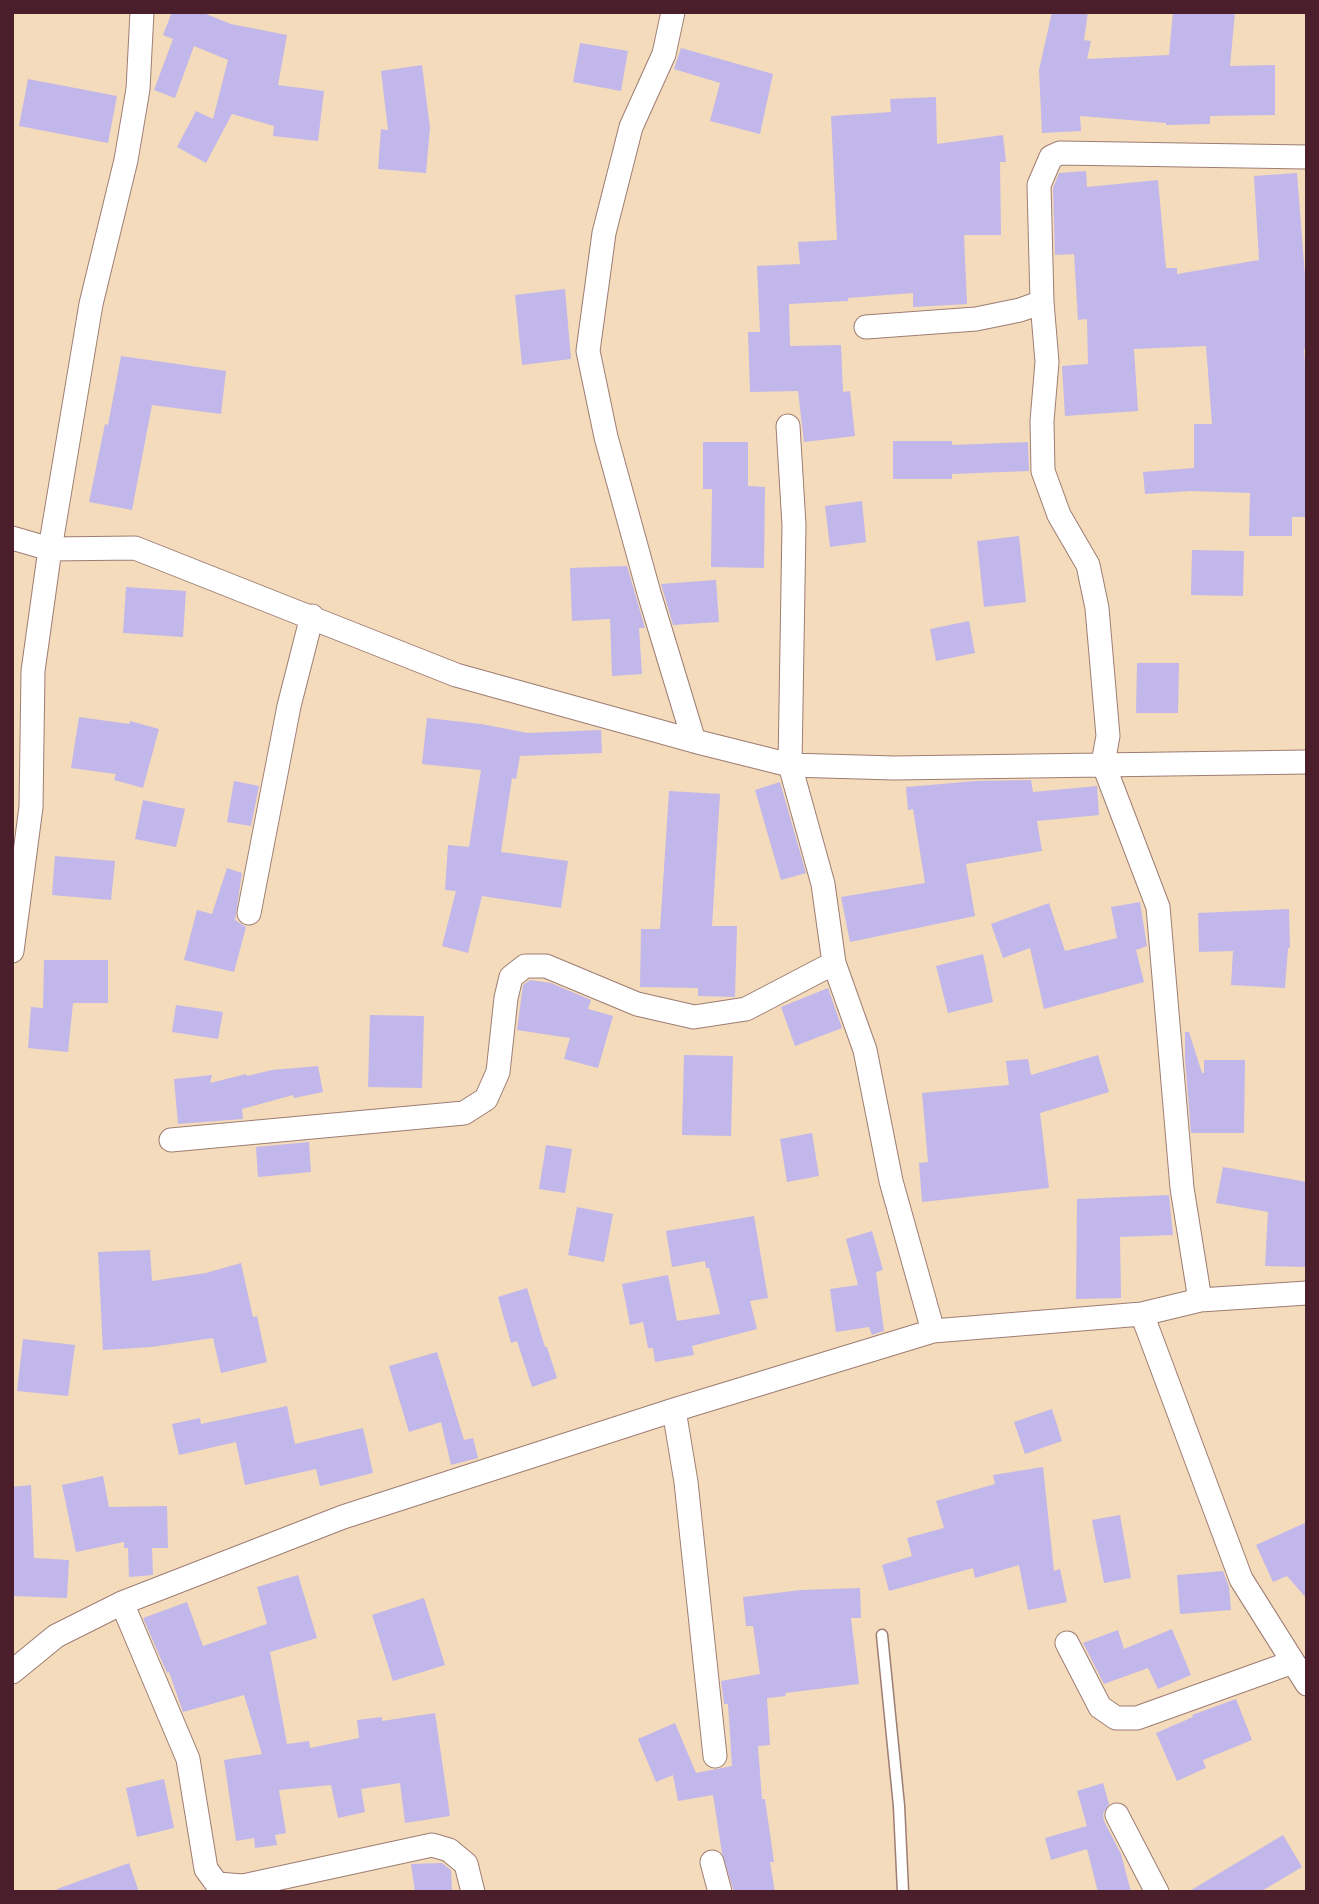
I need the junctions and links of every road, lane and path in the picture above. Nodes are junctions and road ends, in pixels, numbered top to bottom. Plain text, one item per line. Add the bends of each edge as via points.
1 (142, 12) edge
2 (673, 12) edge
3 (1307, 157) edge
4 (1042, 302) junction
5 (866, 327) dead end
6 (788, 426) dead end
7 (12, 538) edge
8 (50, 549) junction
9 (312, 616) junction
10 (694, 741) junction
11 (1307, 762) edge
12 (1104, 764) junction
13 (790, 765) junction
14 (249, 913) dead end
15 (12, 951) edge
16 (834, 963) junction
17 (171, 1140) dead end
18 (1307, 1293) edge
19 (1200, 1300) junction
20 (1142, 1314) junction
21 (933, 1331) junction
22 (674, 1410) junction
23 (122, 1603) junction
24 (882, 1635) dead end
25 (1068, 1643) dead end
26 (1293, 1662) junction
27 (12, 1672) edge
28 (1306, 1683) edge
29 (715, 1756) dead end
30 (1117, 1815) dead end
31 (712, 1862) dead end
32 (473, 1892) edge
33 (720, 1892) edge
34 (903, 1892) edge
35 (1157, 1892) edge

1 - 8 street via 138,89 126,160 92,304
2 - 10 street via 664,54 631,127 604,233 588,351 606,437
3 - 4 street via 1060,153 1051,157 1038,185
4 - 5 street via 976,319
4 - 12 street via 1047,362 1042,471 1059,515 1088,565 1097,608 1108,736
6 - 13 street via 794,525
7 - 8 street
8 - 9 street via 135,548
8 - 15 street via 33,671 31,807
9 - 10 street via 456,675
9 - 14 street via 289,706
10 - 13 street
11 - 12 street
12 - 13 street
12 - 19 street via 1158,907 1182,1188
13 - 16 street via 822,884
16 - 17 street via 746,1009 694,1017 637,1004 546,966 525,966 511,977 498,1073 486,1098 464,1113
16 - 21 street via 865,1050 891,1181
18 - 19 street
19 - 20 street
20 - 21 street
20 - 26 street via 1241,1579
21 - 22 street
22 - 23 street via 343,1517
22 - 29 street
23 - 27 street via 56,1636
23 - 32 street via 188,1759 206,1869 218,1884 243,1886 432,1844 466,1864
24 - 34 lane
25 - 26 street via 1100,1707 1116,1718 1137,1718
26 - 28 street
30 - 35 street
31 - 33 street

